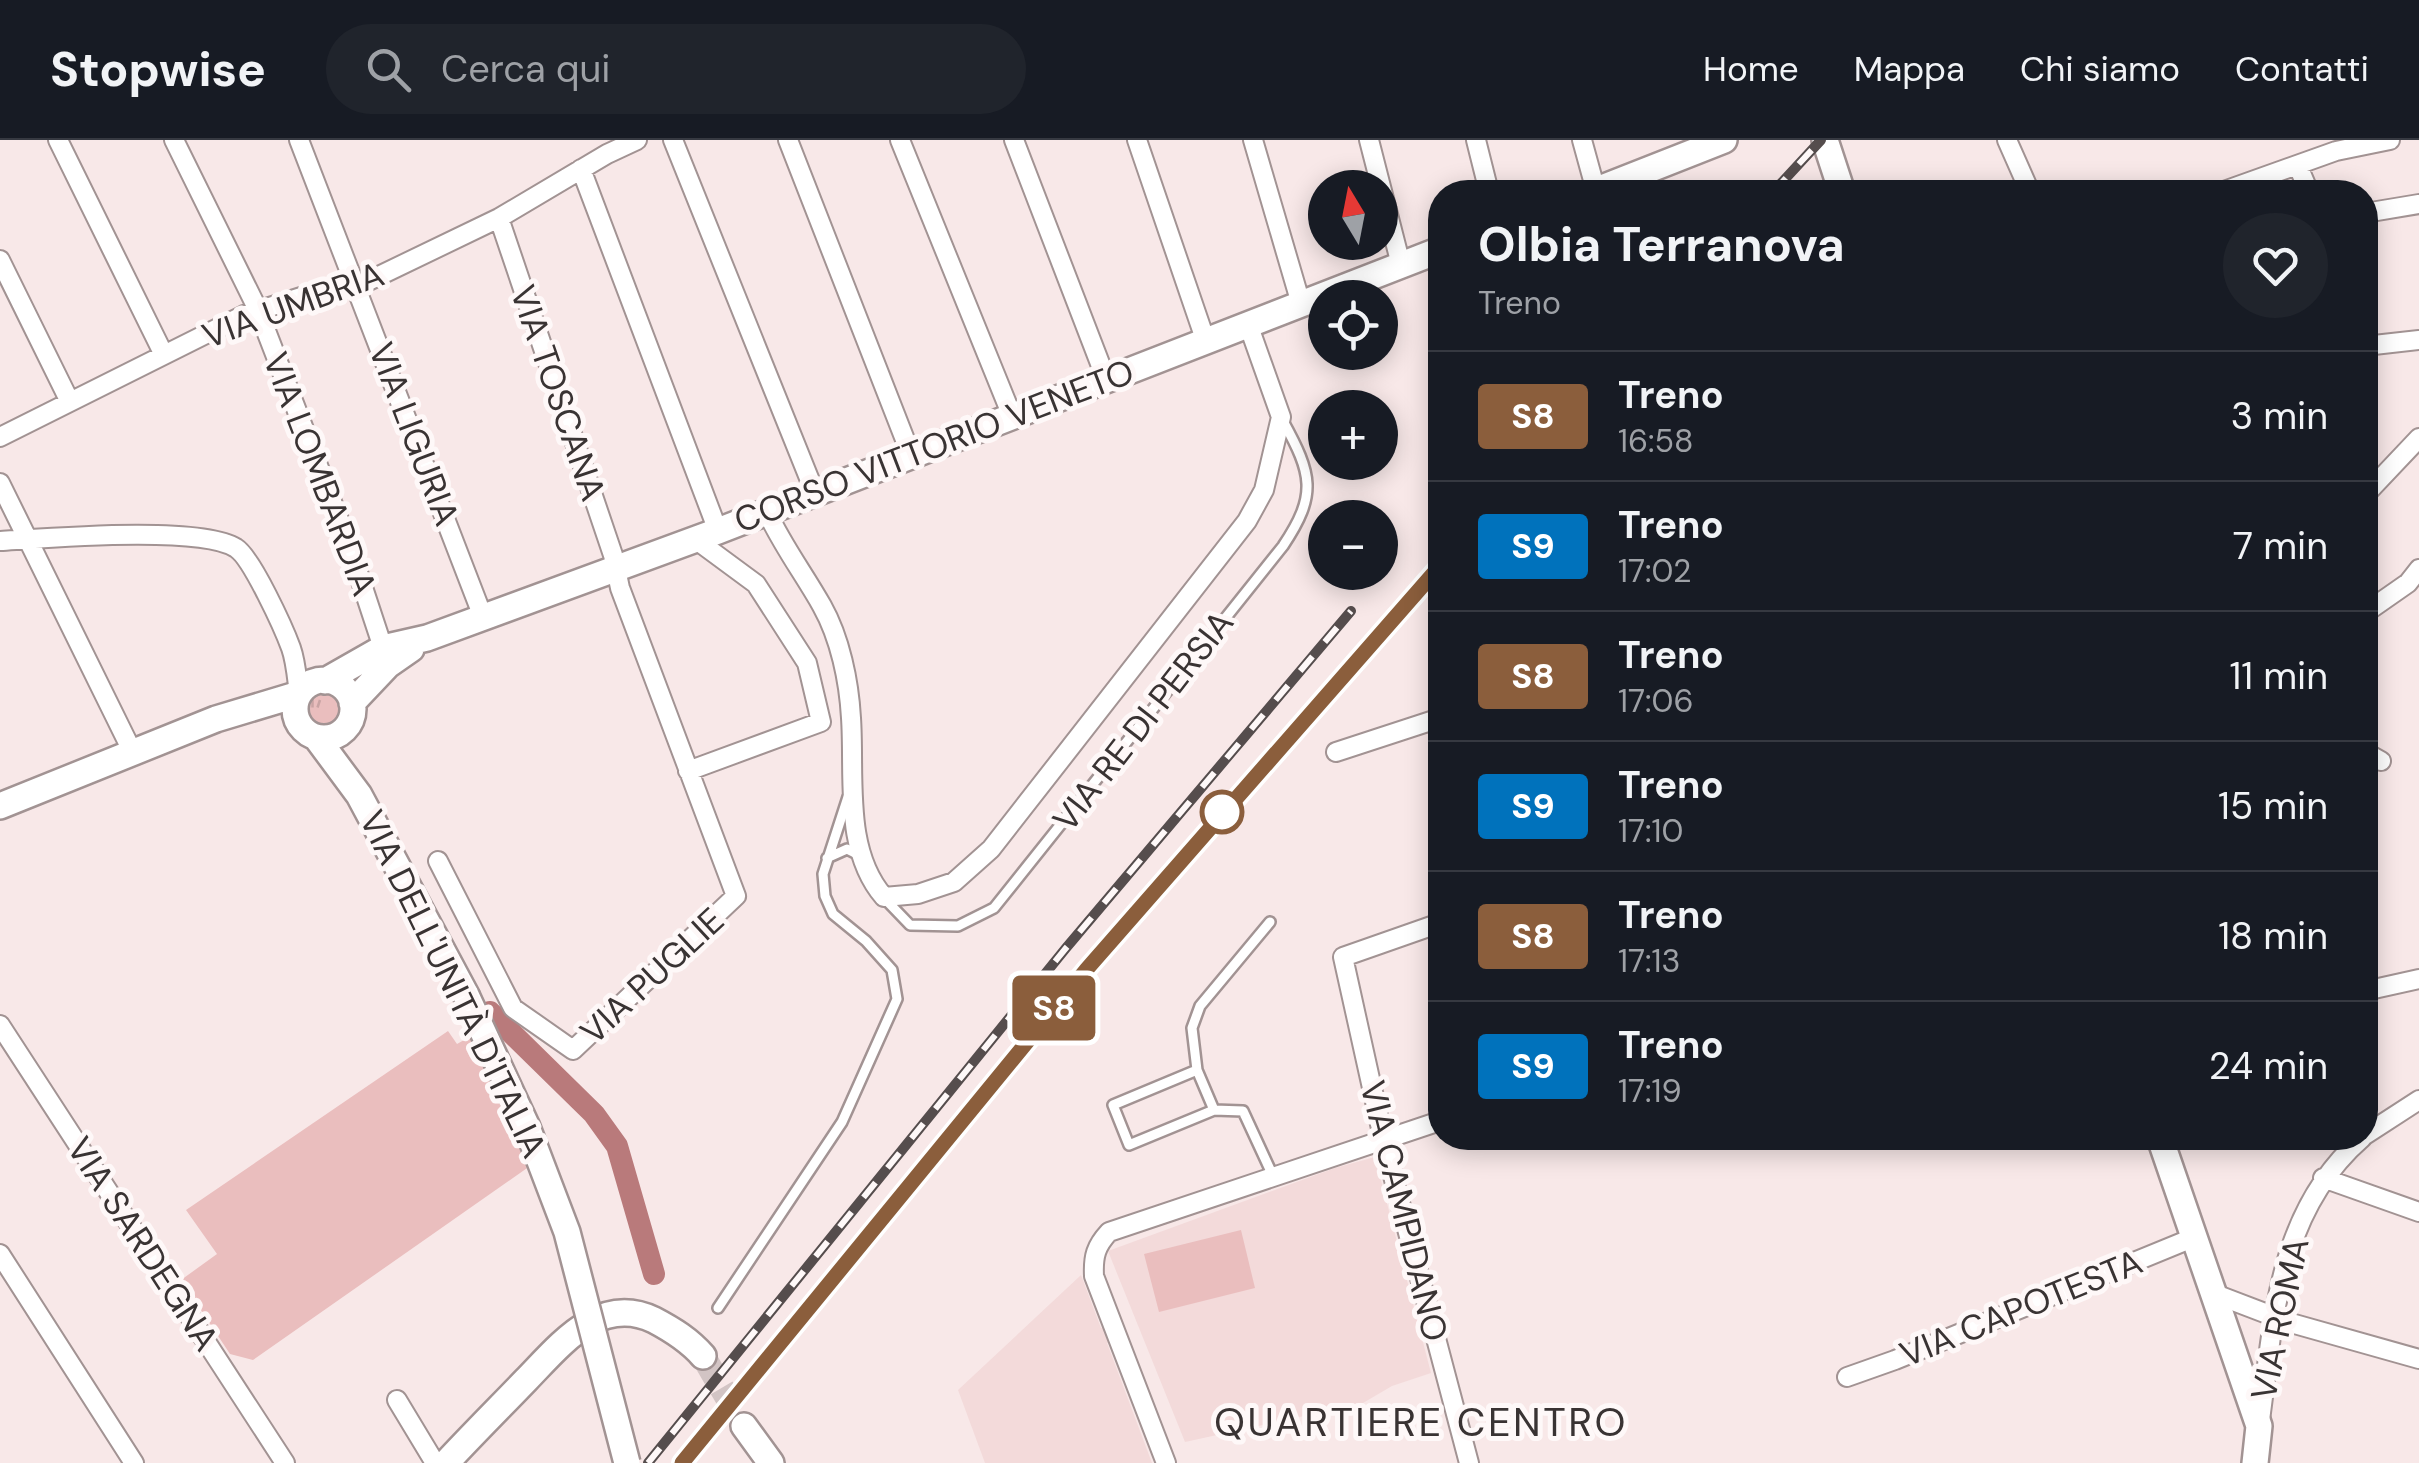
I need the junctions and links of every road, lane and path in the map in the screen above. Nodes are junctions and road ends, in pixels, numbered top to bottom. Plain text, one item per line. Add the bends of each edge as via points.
1 (58, 140) edge
2 (174, 140) edge
3 (298, 140) edge
4 (637, 140) edge
5 (673, 140) edge
6 (788, 140) edge
7 (900, 140) edge
8 (1014, 140) edge
9 (1137, 140) edge
10 (1253, 140) edge
11 (1369, 140) edge
12 (1476, 140) edge
13 (1582, 140) edge
14 (1724, 140) edge
15 (1825, 140) edge
16 (2007, 140) edge
17 (2390, 140) edge
18 (1693, 146) edge
19 (604, 147) edge
20 (2298, 166) junction
21 (581, 169) junction
22 (1486, 180) edge
23 (1591, 180) edge
24 (1620, 180) edge
25 (1838, 180) edge
26 (2025, 180) edge
27 (2257, 180) edge
28 (2304, 180) edge
29 (2419, 204) edge
30 (2378, 211) edge
31 (499, 218) junction
32 (1428, 254) edge
33 (0, 260) edge
34 (1401, 264) junction
35 (358, 286) junction
36 (1302, 304) junction
37 (258, 310) junction
38 (1248, 324) junction
39 (1205, 340) junction
40 (2419, 340) edge
41 (2378, 345) edge
42 (164, 356) junction
43 (1106, 379) junction
44 (70, 402) junction
45 (1012, 416) junction
46 (1281, 416) junction
47 (0, 438) edge
48 (2419, 438) edge
49 (910, 455) junction
50 (2378, 481) edge
51 (0, 482) edge
52 (814, 493) junction
53 (767, 512) junction
54 (706, 535) junction
55 (30, 539) junction
56 (0, 541) edge
57 (618, 568) junction
58 (2419, 569) edge
59 (2378, 604) edge
60 (483, 617) junction
61 (427, 638) junction
62 (383, 648) junction
63 (291, 649) junction
64 (325, 681) junction
65 (300, 694) junction
66 (350, 714) junction
67 (216, 720) junction
68 (1428, 722) edge
69 (308, 732) junction
70 (1336, 752) dead end
71 (134, 755) junction
72 (688, 770) junction
73 (853, 782) junction
74 (360, 794) junction
75 (0, 806) edge
76 (859, 855) junction
77 (828, 858) junction
78 (438, 861) dead end
79 (884, 897) junction
80 (1270, 922) dead end
81 (1428, 927) edge
82 (2419, 979) edge
83 (2378, 988) edge
84 (0, 1024) edge
85 (1196, 1070) junction
86 (2419, 1100) edge
87 (1214, 1110) junction
88 (1428, 1126) edge
89 (2378, 1126) edge
90 (1384, 1142) junction
91 (2164, 1150) edge
92 (2347, 1150) edge
93 (1274, 1178) junction
94 (2323, 1178) junction
95 (2419, 1212) edge
96 (2194, 1238) junction
97 (0, 1254) edge
98 (2215, 1294) junction
99 (718, 1308) dead end
100 (2275, 1318) junction
101 (703, 1356) tunnel mouth
102 (2419, 1359) edge
103 (1847, 1377) dead end
104 (397, 1400) dead end
105 (744, 1426) tunnel mouth
106 (2259, 1426) junction
107 (134, 1463) edge
108 (284, 1463) edge
109 (436, 1463) edge
110 (446, 1463) edge
111 (628, 1463) edge
112 (771, 1463) edge
113 (1166, 1463) edge
114 (1469, 1463) edge
115 (2255, 1463) edge

1 - 42 street
2 - 37 street, VIA LOMBARDIA
3 - 35 street, VIA LIGURIA
4 - 19 street, VIA UMBRIA
5 - 52 street
6 - 49 street
7 - 45 street
8 - 43 street
9 - 39 street
10 - 36 street
11 - 34 street
12 - 22 street
13 - 23 street
14 - 18 main road
15 - 25 main road
16 - 26 street
17 - 20 street
18 - 24 main road
19 - 21 street, VIA UMBRIA
20 - 27 street
20 - 28 street
21 - 31 street, VIA UMBRIA
21 - 54 street
29 - 30 street
31 - 35 street, VIA UMBRIA
31 - 57 street, VIA TOSCANA
32 - 34 main road, CORSO VITTORIO VENETO
33 - 44 street
34 - 36 main road, CORSO VITTORIO VENETO
35 - 37 street, VIA UMBRIA via 342,284
35 - 60 street, VIA LIGURIA
36 - 38 main road, CORSO VITTORIO VENETO
37 - 42 street, VIA UMBRIA
37 - 62 street, VIA LOMBARDIA
38 - 39 main road, CORSO VITTORIO VENETO
38 - 46 street, VIA RE DI PERSIA
39 - 43 main road, CORSO VITTORIO VENETO
40 - 41 street
42 - 44 street, VIA UMBRIA
43 - 45 main road, CORSO VITTORIO VENETO
44 - 47 street, VIA UMBRIA
45 - 49 main road, CORSO VITTORIO VENETO
46 - 79 street, VIA RE DI PERSIA via 1264,490 1248,521 991,849 954,882
46 - 79 lane, VIA RE DI PERSIA via 1300,452 1308,490 1304,515 994,908 958,926 910,925
48 - 50 street
49 - 52 main road, CORSO VITTORIO VENETO
51 - 55 street
52 - 53 main road, CORSO VITTORIO VENETO
53 - 54 main road, CORSO VITTORIO VENETO
53 - 73 street, VIA RE DI PERSIA via 824,608 841,653
54 - 57 main road, CORSO VITTORIO VENETO
54 - 72 street via 756,584 807,663 821,722
55 - 56 street
55 - 63 street via 218,539 241,550
55 - 71 street
57 - 60 main road, CORSO VITTORIO VENETO
57 - 72 street, VIA PUGLIE
58 - 59 street
60 - 61 main road, CORSO VITTORIO VENETO
61 - 62 main road, CORSO VITTORIO VENETO
61 - 66 main road, CORSO VITTORIO VENETO via 388,665
62 - 64 main road, CORSO VITTORIO VENETO
63 - 64 street
63 - 65 street
64 - 65 main road
64 - 66 main road via 342,687
65 - 67 main road
65 - 69 main road via 295,712
66 - 69 main road via 334,736
66 - 74 main road, VIA DELL'UNITÀ D'ITALIA
67 - 69 main road
67 - 71 main road
68 - 70 street
69 - 74 main road, VIA DELL'UNITÀ D'ITALIA
71 - 75 main road
72 - 78 street, VIA PUGLIE via 736,896 573,1050 513,1008
73 - 76 street, VIA RE DI PERSIA
73 - 77 lane
74 - 111 main road, VIA DELL'UNITÀ D'ITALIA, bridge via 527,1126 585,1291
76 - 77 lane via 847,849
76 - 79 street, VIA RE DI PERSIA
77 - 99 lane via 823,874 833,914 892,970 896,999 842,1122
80 - 85 lane via 1200,1006 1192,1028
81 - 90 street, VIA CAMPIDANO via 1344,958
82 - 83 street
84 - 108 street, VIA SARDEGNA
85 - 87 lane
85 - 87 lane via 1113,1105 1129,1146
86 - 89 street, VIA ROMA
87 - 93 lane via 1242,1111
88 - 90 street
90 - 93 street
90 - 114 street, VIA CAMPIDANO
91 - 96 main road
92 - 94 street, VIA ROMA
93 - 113 street via 1109,1232 1097,1244 1094,1276
94 - 95 street
94 - 100 street, VIA ROMA via 2284,1263
96 - 98 main road
96 - 103 street, VIA CAPOTESTA
97 - 107 street
98 - 100 street
98 - 106 main road
100 - 102 street
100 - 106 street, VIA ROMA
101 - 110 main road via 678,1333 641,1314 604,1314 561,1344
104 - 109 street
105 - 112 main road
106 - 115 main road, VIA ROMA

